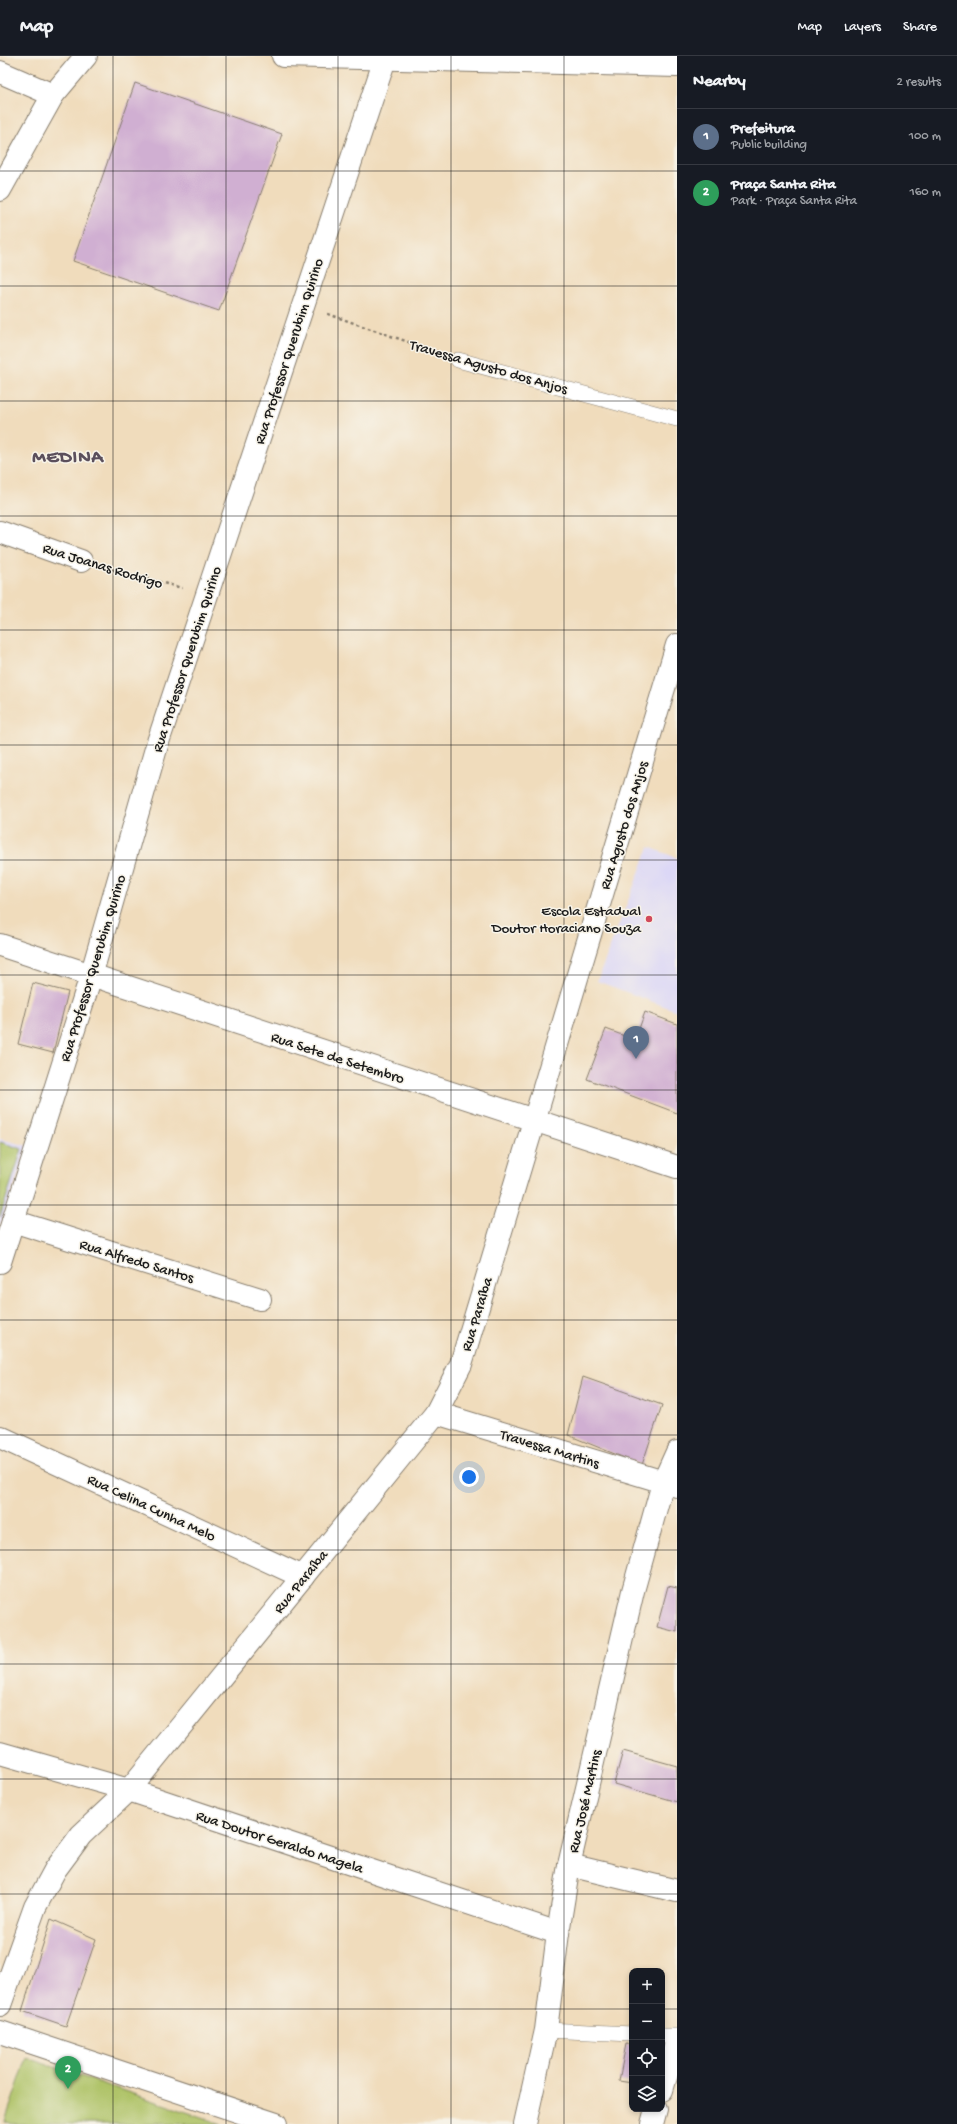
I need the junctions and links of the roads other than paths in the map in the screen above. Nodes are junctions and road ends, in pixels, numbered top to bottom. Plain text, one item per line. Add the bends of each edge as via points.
1 (86, 56) edge
2 (283, 56) edge
3 (385, 59) junction
4 (677, 66) edge
5 (0, 72) edge
6 (53, 95) junction
7 (0, 190) edge
8 (458, 360) road end
9 (677, 419) edge
10 (0, 532) edge
11 (81, 561) road end
12 (677, 645) edge
13 (0, 945) edge
14 (91, 976) junction
15 (533, 1121) junction
16 (677, 1167) edge
17 (13, 1221) junction
18 (0, 1262) edge
19 (260, 1299) dead end
20 (436, 1413) junction
21 (0, 1437) edge
22 (677, 1452) edge
23 (670, 1484) edge
24 (304, 1576) junction
25 (0, 1753) edge
26 (129, 1790) junction
27 (569, 1865) junction
28 (677, 1891) edge
29 (558, 1933) junction
30 (0, 2005) edge
31 (546, 2030) junction
32 (0, 2032) edge
33 (629, 2034) edge
34 (665, 2036) edge
35 (677, 2036) edge
36 (677, 2040) edge
37 (665, 2080) edge
38 (655, 2112) edge
39 (276, 2124) edge
40 (526, 2124) edge
41 (652, 2124) edge

1 - 6 street
2 - 3 street
3 - 4 street
3 - 14 street, Rua Professor Querubim Quirino via 157,746
5 - 6 street
6 - 7 street
8 - 9 lane, Travessa Agusto dos Anjos
10 - 11 street, Rua Joanas Rodrigo
12 - 15 street, Rua Agusto dos Anjos
13 - 14 street, Rua Sete de Setembro
14 - 15 street, Rua Sete de Setembro
14 - 17 street, Rua Professor Querubim Quirino
15 - 16 street, Rua Sete de Setembro
15 - 20 street, Rua Paraíba via 461,1364
17 - 18 street, Rua Professor Querubim Quirino
17 - 19 street, Rua Alfredo Santos
20 - 23 street, Travessa Martins
20 - 24 street, Rua Paraíba
21 - 24 street, Rua Celina Cunha Melo
22 - 23 street, Rua José Martins
23 - 27 street, Rua José Martins via 633,1591
24 - 26 street, Rua Paraíba
25 - 26 street, Rua Doutor Geraldo Magela
26 - 29 street, Rua Doutor Geraldo Magela
26 - 30 street, Rua Paraíba via 82,1836 56,1870 35,1907
27 - 28 street
27 - 29 street, Rua José Martins
29 - 31 street, Rua José Martins
31 - 33 lane
31 - 40 street, Rua José Martins
32 - 39 street
34 - 35 lane
36 - 37 street
38 - 41 street

